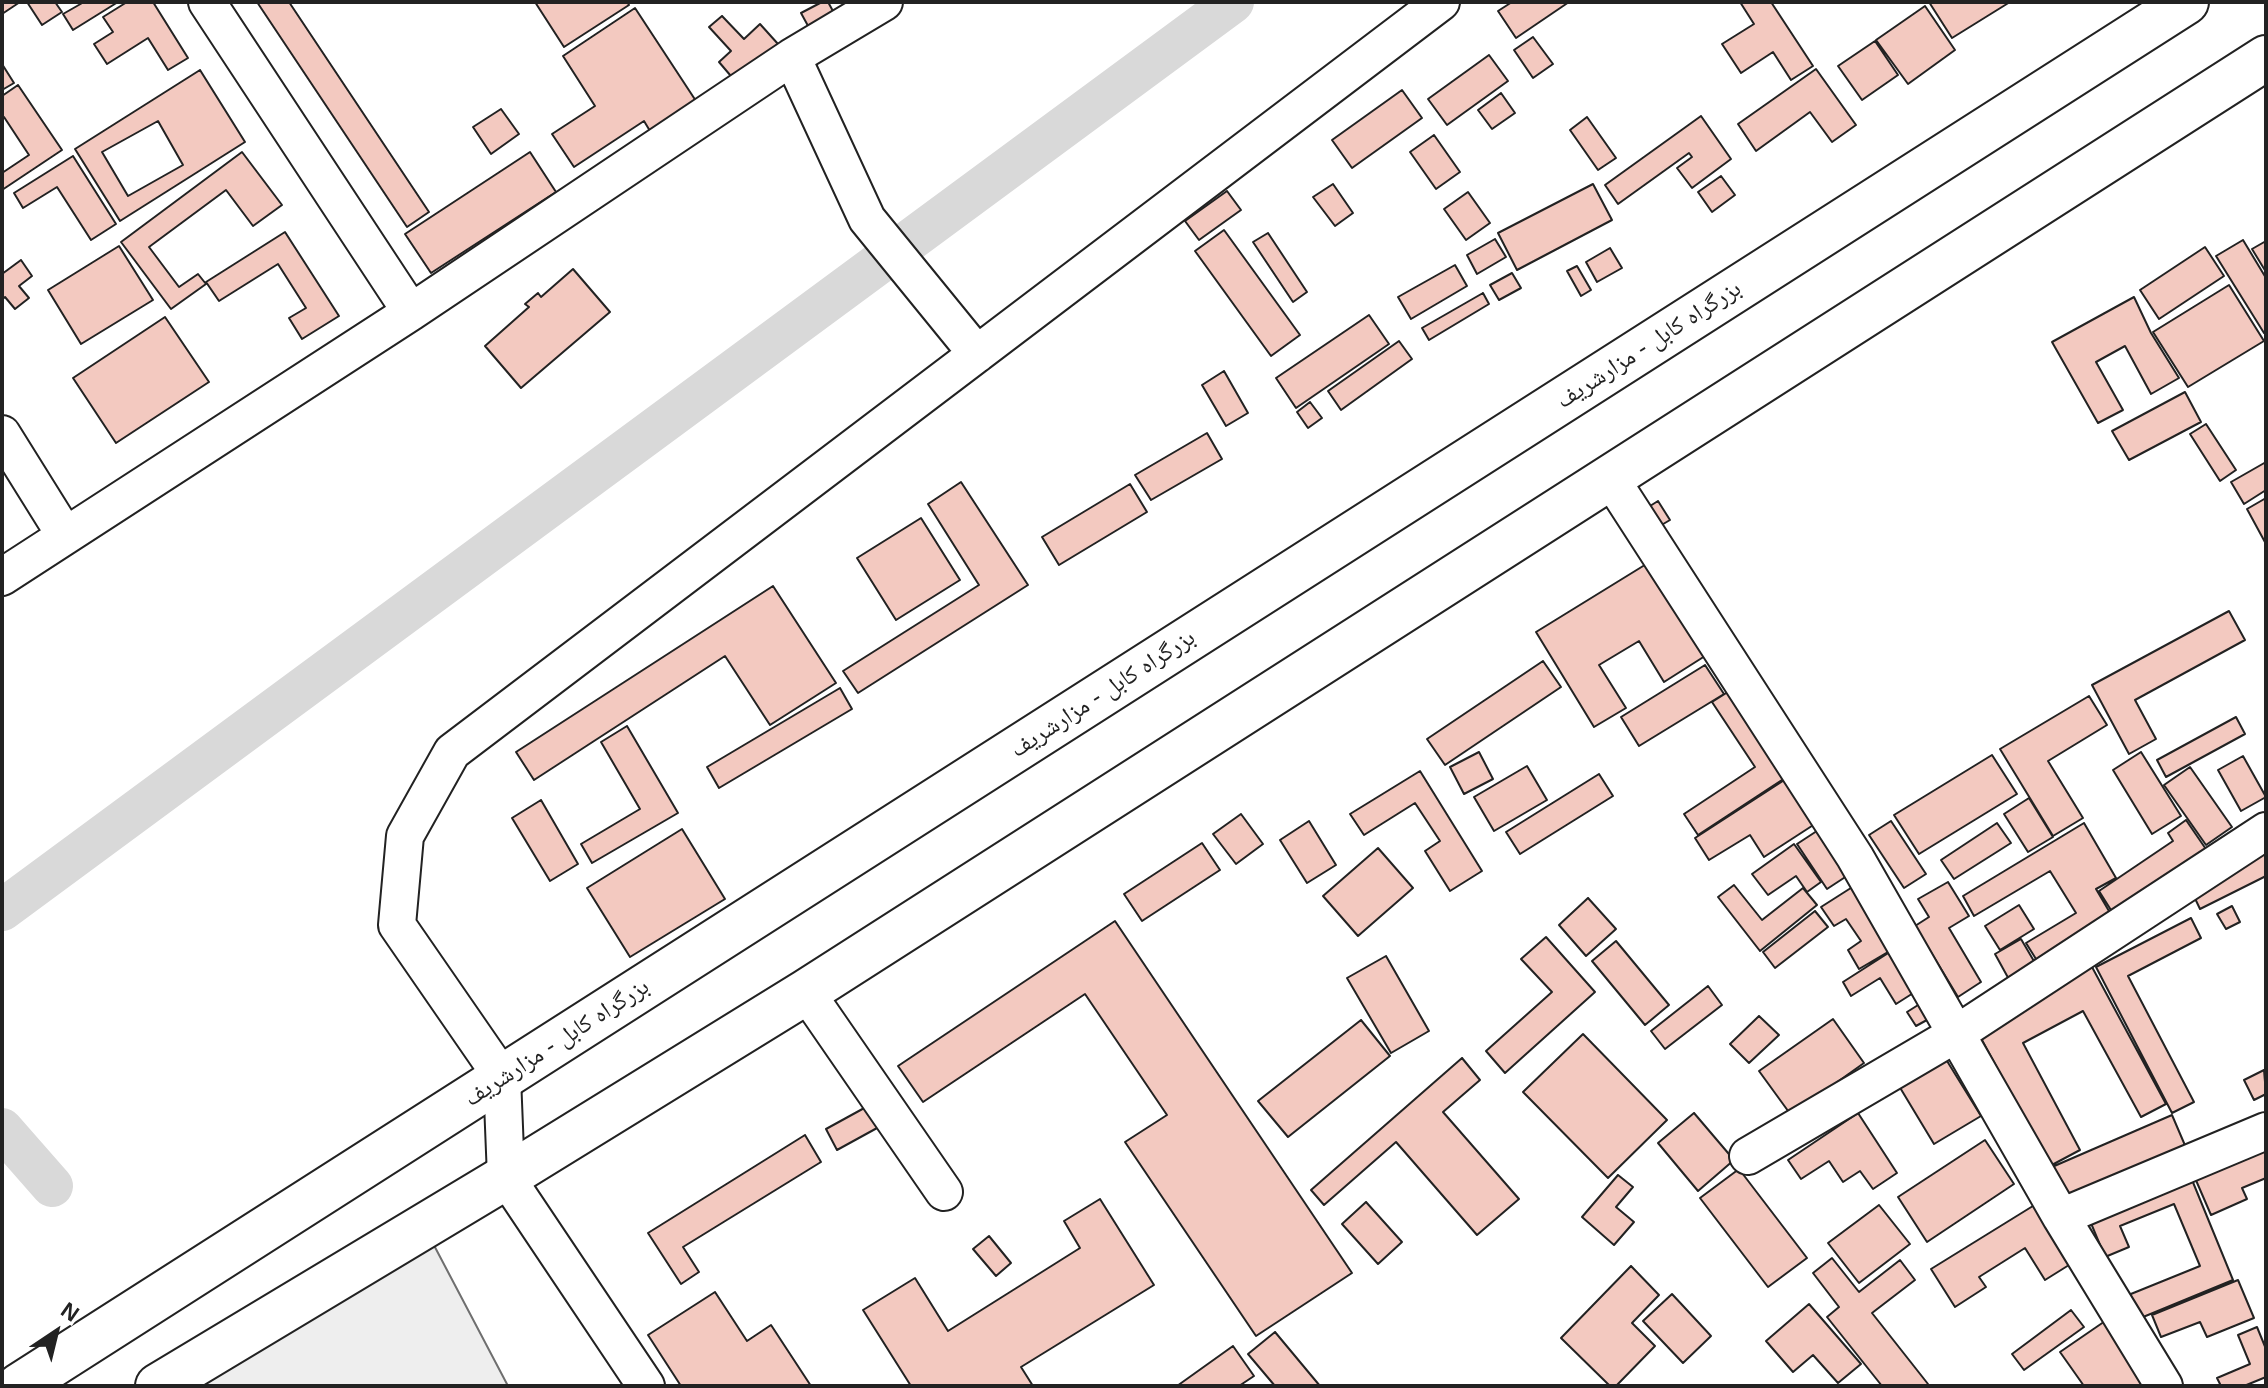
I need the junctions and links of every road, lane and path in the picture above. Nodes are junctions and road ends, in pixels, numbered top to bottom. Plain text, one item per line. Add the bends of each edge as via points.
1 (207, 2) edge
2 (884, 2) edge
3 (1441, 2) edge
4 (2186, 2) edge
5 (792, 57) junction
6 (2266, 58) edge
7 (411, 312) junction
8 (977, 354) junction
9 (2, 434) edge
10 (1609, 476) junction
11 (65, 535) junction
12 (2, 577) edge
13 (2266, 831) edge
14 (806, 992) junction
15 (1956, 1034) junction
16 (502, 1077) junction
17 (2266, 1131) edge
18 (1748, 1156) dead end
19 (506, 1177) junction
20 (944, 1192) dead end
21 (2061, 1217) junction
22 (19, 1386) edge
23 (158, 1386) edge
24 (646, 1386) edge
25 (2164, 1386) edge

1 - 7 street
2 - 5 street
3 - 8 street
4 - 16 highway, بزرگراه کابل - مزارشریف
5 - 7 street
5 - 8 street via 867,219
6 - 10 highway
7 - 11 street
8 - 16 street via 452,752 405,836 397,925
9 - 11 street
10 - 14 highway
10 - 15 street via 1855,857
11 - 12 street
13 - 15 street
14 - 19 highway
14 - 20 street
15 - 18 street
15 - 21 street
16 - 19 street
16 - 22 highway, بزرگراه کابل - مزارشریف
17 - 21 street
19 - 23 highway
19 - 24 street
21 - 25 street

